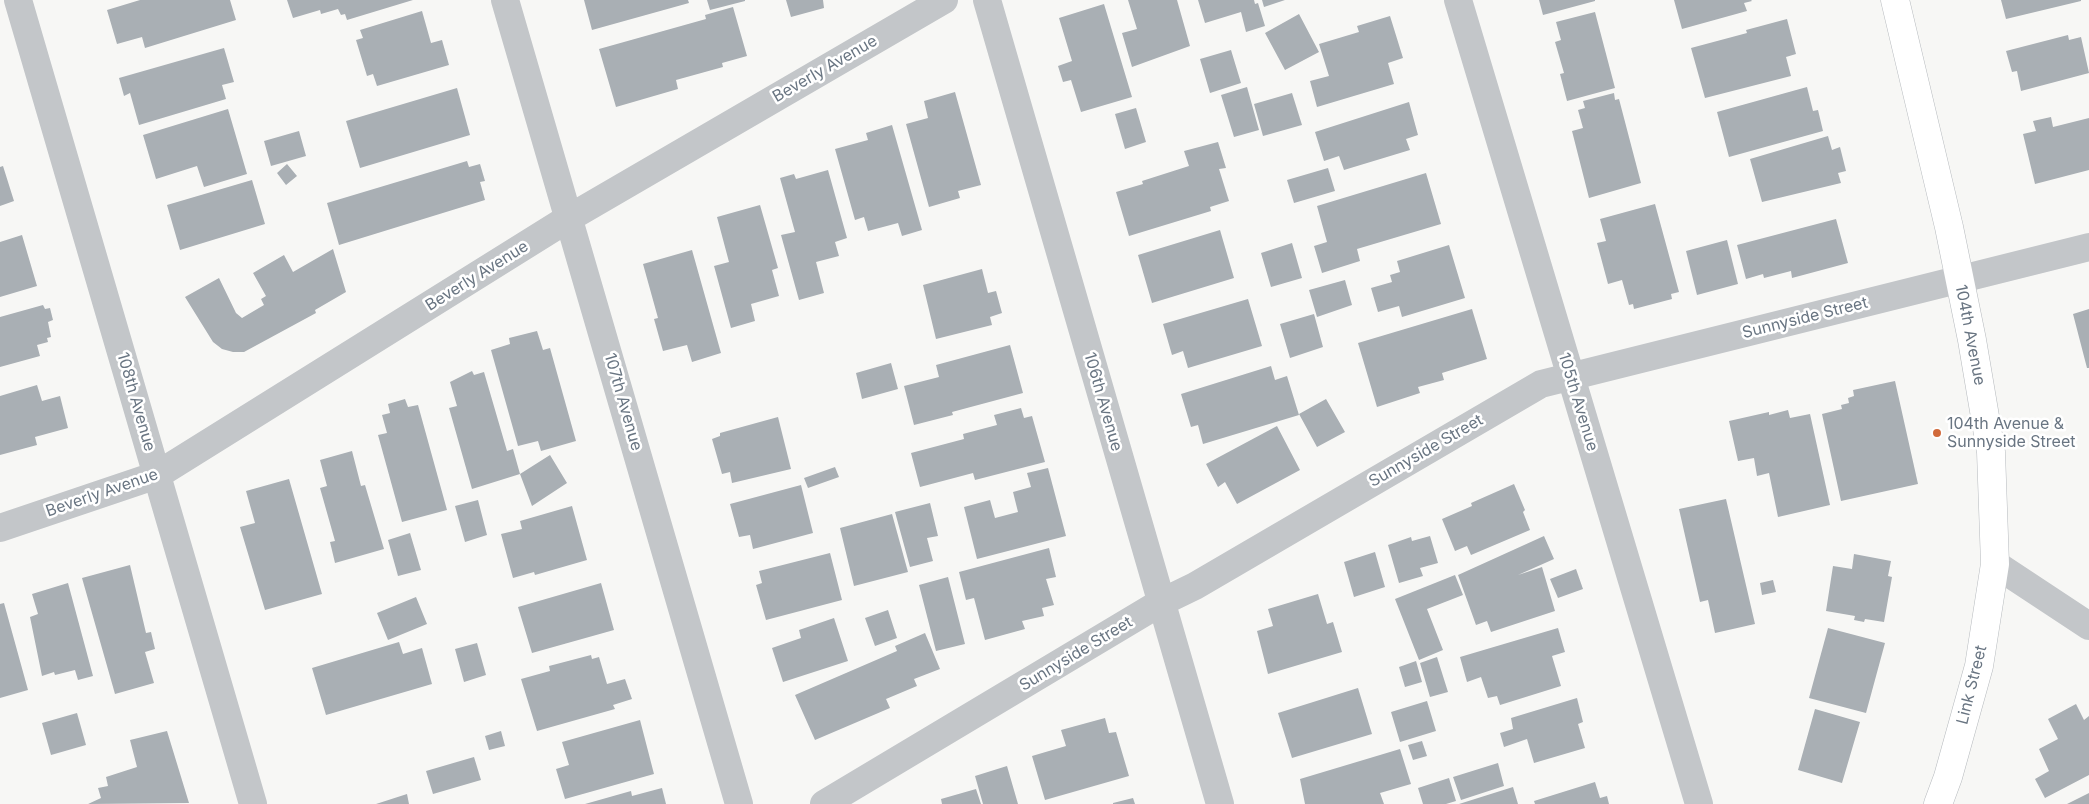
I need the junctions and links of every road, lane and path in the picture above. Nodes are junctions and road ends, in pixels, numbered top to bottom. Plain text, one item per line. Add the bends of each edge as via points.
1 (18, 0) edge
2 (505, 0) edge
3 (944, 0) edge
4 (987, 0) edge
5 (1458, 0) edge
6 (1895, 0) edge
7 (569, 218) junction
8 (2089, 247) edge
9 (1959, 280) junction
10 (1570, 377) junction
11 (157, 475) junction
12 (0, 528) edge
13 (1995, 564) junction
14 (1160, 603) junction
15 (2089, 626) edge
16 (253, 804) edge
17 (739, 804) edge
18 (824, 804) edge
19 (1220, 804) edge
20 (1699, 804) edge
21 (1938, 804) edge

1 - 11 street, 108th Avenue
2 - 7 street, 107th Avenue
3 - 7 street, Beverly Avenue
4 - 14 street, 106th Avenue
5 - 10 street, 105th Avenue
6 - 9 street, 104th Avenue
7 - 11 street, Beverly Avenue
7 - 17 street, 107th Avenue
8 - 9 street, Sunnyside Street
9 - 10 street, Sunnyside Street
9 - 13 street, 104th Avenue via 1990,452
10 - 14 street, Sunnyside Street via 1541,384 1195,586
10 - 20 street, 105th Avenue
11 - 12 street, Beverly Avenue
11 - 16 street, 108th Avenue
13 - 15 street
13 - 21 street, Link Street via 1979,666
14 - 18 street, Sunnyside Street
14 - 19 street, 106th Avenue

